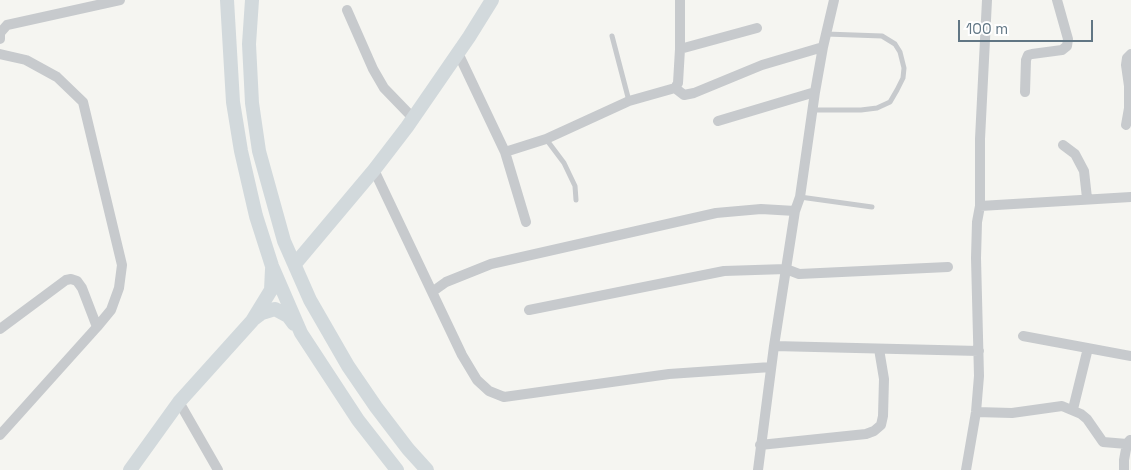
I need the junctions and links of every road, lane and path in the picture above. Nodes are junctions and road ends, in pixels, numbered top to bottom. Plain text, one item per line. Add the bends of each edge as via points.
1 (120, 0) edge
2 (227, 0) edge
3 (252, 0) edge
4 (492, 0) edge
5 (680, 0) edge
6 (834, 0) edge
7 (986, 0) edge
8 (1057, 0) edge
9 (347, 10) dead end
10 (756, 28) dead end
11 (826, 34) junction
12 (612, 36) dead end
13 (0, 39) edge
14 (823, 47) junction
15 (680, 49) junction
16 (458, 53) junction
17 (0, 54) edge
18 (1131, 54) edge
19 (675, 88) junction
20 (815, 92) junction
21 (1025, 92) dead end
22 (629, 101) junction
23 (813, 110) junction
24 (413, 118) junction
25 (718, 121) dead end
26 (1126, 125) dead end
27 (546, 139) junction
28 (1063, 146) dead end
29 (505, 152) junction
30 (374, 170) junction
31 (800, 197) junction
32 (1131, 197) edge
33 (1087, 198) junction
34 (576, 200) dead end
35 (980, 206) junction
36 (872, 207) dead end
37 (795, 212) junction
38 (526, 222) dead end
39 (294, 264) junction
40 (272, 266) junction
41 (948, 267) dead end
42 (786, 269) junction
43 (432, 292) junction
44 (529, 310) dead end
45 (252, 321) junction
46 (98, 328) junction
47 (0, 329) edge
48 (301, 333) junction
49 (1022, 336) dead end
50 (774, 346) junction
51 (1088, 348) junction
52 (879, 349) junction
53 (979, 351) junction
54 (1131, 356) edge
55 (771, 367) junction
56 (179, 402) junction
57 (1073, 410) junction
58 (976, 412) junction
59 (0, 435) edge
60 (1129, 442) edge
61 (760, 445) junction
62 (130, 470) edge
63 (218, 470) edge
64 (397, 470) edge
65 (427, 470) edge
66 (758, 470) edge
67 (966, 470) edge
68 (1124, 470) edge

1 - 13 street via 7,24
2 - 40 main road via 234,112 256,216
3 - 39 main road via 249,44 251,93 259,151 284,241
4 - 16 main road
5 - 15 street
6 - 11 street
7 - 35 street
8 - 21 street via 1067,46 1062,50 1028,56
9 - 24 street via 384,88
10 - 15 street
11 - 14 street
11 - 23 lane via 882,36 895,44 900,52 903,78 890,102 877,108
12 - 22 lane
14 - 19 street via 762,65 694,94 684,95
14 - 20 street
15 - 19 street
16 - 24 main road
16 - 29 street
17 - 46 street via 26,60 57,77 83,102 122,265 119,288 111,310
18 - 26 street via 1126,65 1129,101
19 - 22 street
20 - 23 street
20 - 25 street
22 - 27 street
23 - 31 street
24 - 30 main road
27 - 29 street
27 - 34 lane via 564,163 575,186
28 - 33 street via 1075,154 1084,171
29 - 38 street
30 - 39 main road
30 - 43 street
31 - 36 lane
31 - 37 street
32 - 33 street
33 - 35 street
35 - 53 street via 976,258
37 - 42 street
37 - 43 street via 761,209 706,215 491,264 446,282
39 - 65 main road via 310,300 348,366 376,407
40 - 45 main road via 271,290
40 - 48 main road
41 - 42 street via 799,274
42 - 44 street via 724,271
42 - 50 street
43 - 55 street via 477,380 489,391 504,397 669,374
45 - 48 main road via 275,309 288,316
45 - 56 main road
46 - 47 street via 82,288 71,279
46 - 59 street
48 - 64 main road via 358,420
49 - 51 street
50 - 52 street
50 - 55 street
51 - 54 street
51 - 57 street
52 - 53 street
52 - 61 street via 884,380 883,416 881,425 874,431
53 - 58 street
55 - 61 street
56 - 62 main road
56 - 63 street
57 - 58 street via 1062,406 1012,413
57 - 60 street via 1087,419 1103,442
58 - 67 street
60 - 68 street
61 - 66 street

